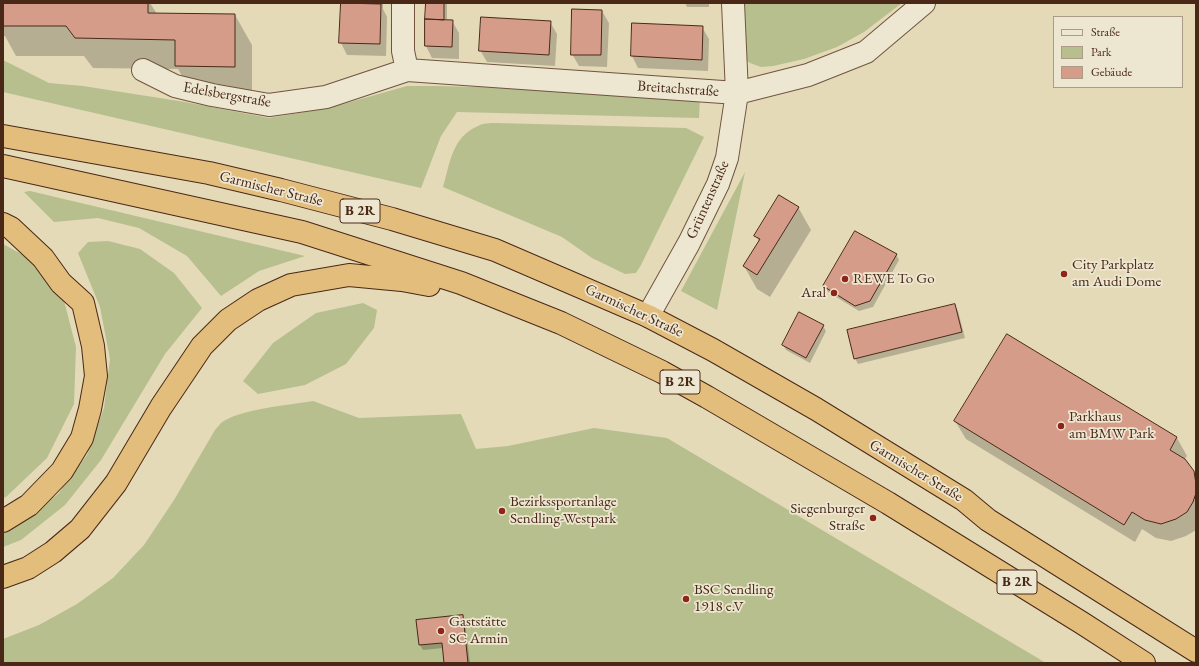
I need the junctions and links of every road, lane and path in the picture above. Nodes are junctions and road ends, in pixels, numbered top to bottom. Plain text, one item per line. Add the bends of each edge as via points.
1 (403, 3) edge
2 (733, 3) edge
3 (924, 3) edge
4 (143, 70) dead end
5 (407, 70) junction
6 (737, 93) junction
7 (3, 121) edge
8 (3, 136) edge
9 (59, 147) junction
10 (3, 166) edge
11 (3, 224) edge
12 (461, 282) junction
13 (648, 316) junction
14 (3, 521) edge
15 (3, 577) edge
16 (1196, 651) edge
17 (1144, 663) edge

1 - 5 street via 402,52
2 - 6 street, Grüntenstraße
3 - 6 street, Breitachstraße via 866,52 808,75
4 - 5 street, Edelsbergstraße via 175,86 269,105 326,97
5 - 6 street, Breitachstraße
6 - 13 street, Grüntenstraße via 727,158 718,184 689,243
7 - 9 highway
8 - 9 highway, Garmischer Straße / B 2R
9 - 13 highway, Garmischer Straße / B 2R via 209,173 392,220 495,250
10 - 12 highway, B 2R via 302,232
11 - 14 highway via 11,228 43,258 61,283 83,303 93,346 96,376 82,438 62,471 29,505
12 - 15 highway via 439,288 402,280 349,275 291,285 258,300 228,320 202,346 161,407 116,483 80,529 53,552 28,568
12 - 17 highway, B 2R via 561,323 707,397 888,503
13 - 16 highway, Garmischer Straße / B 2R via 816,409 964,500 988,520

